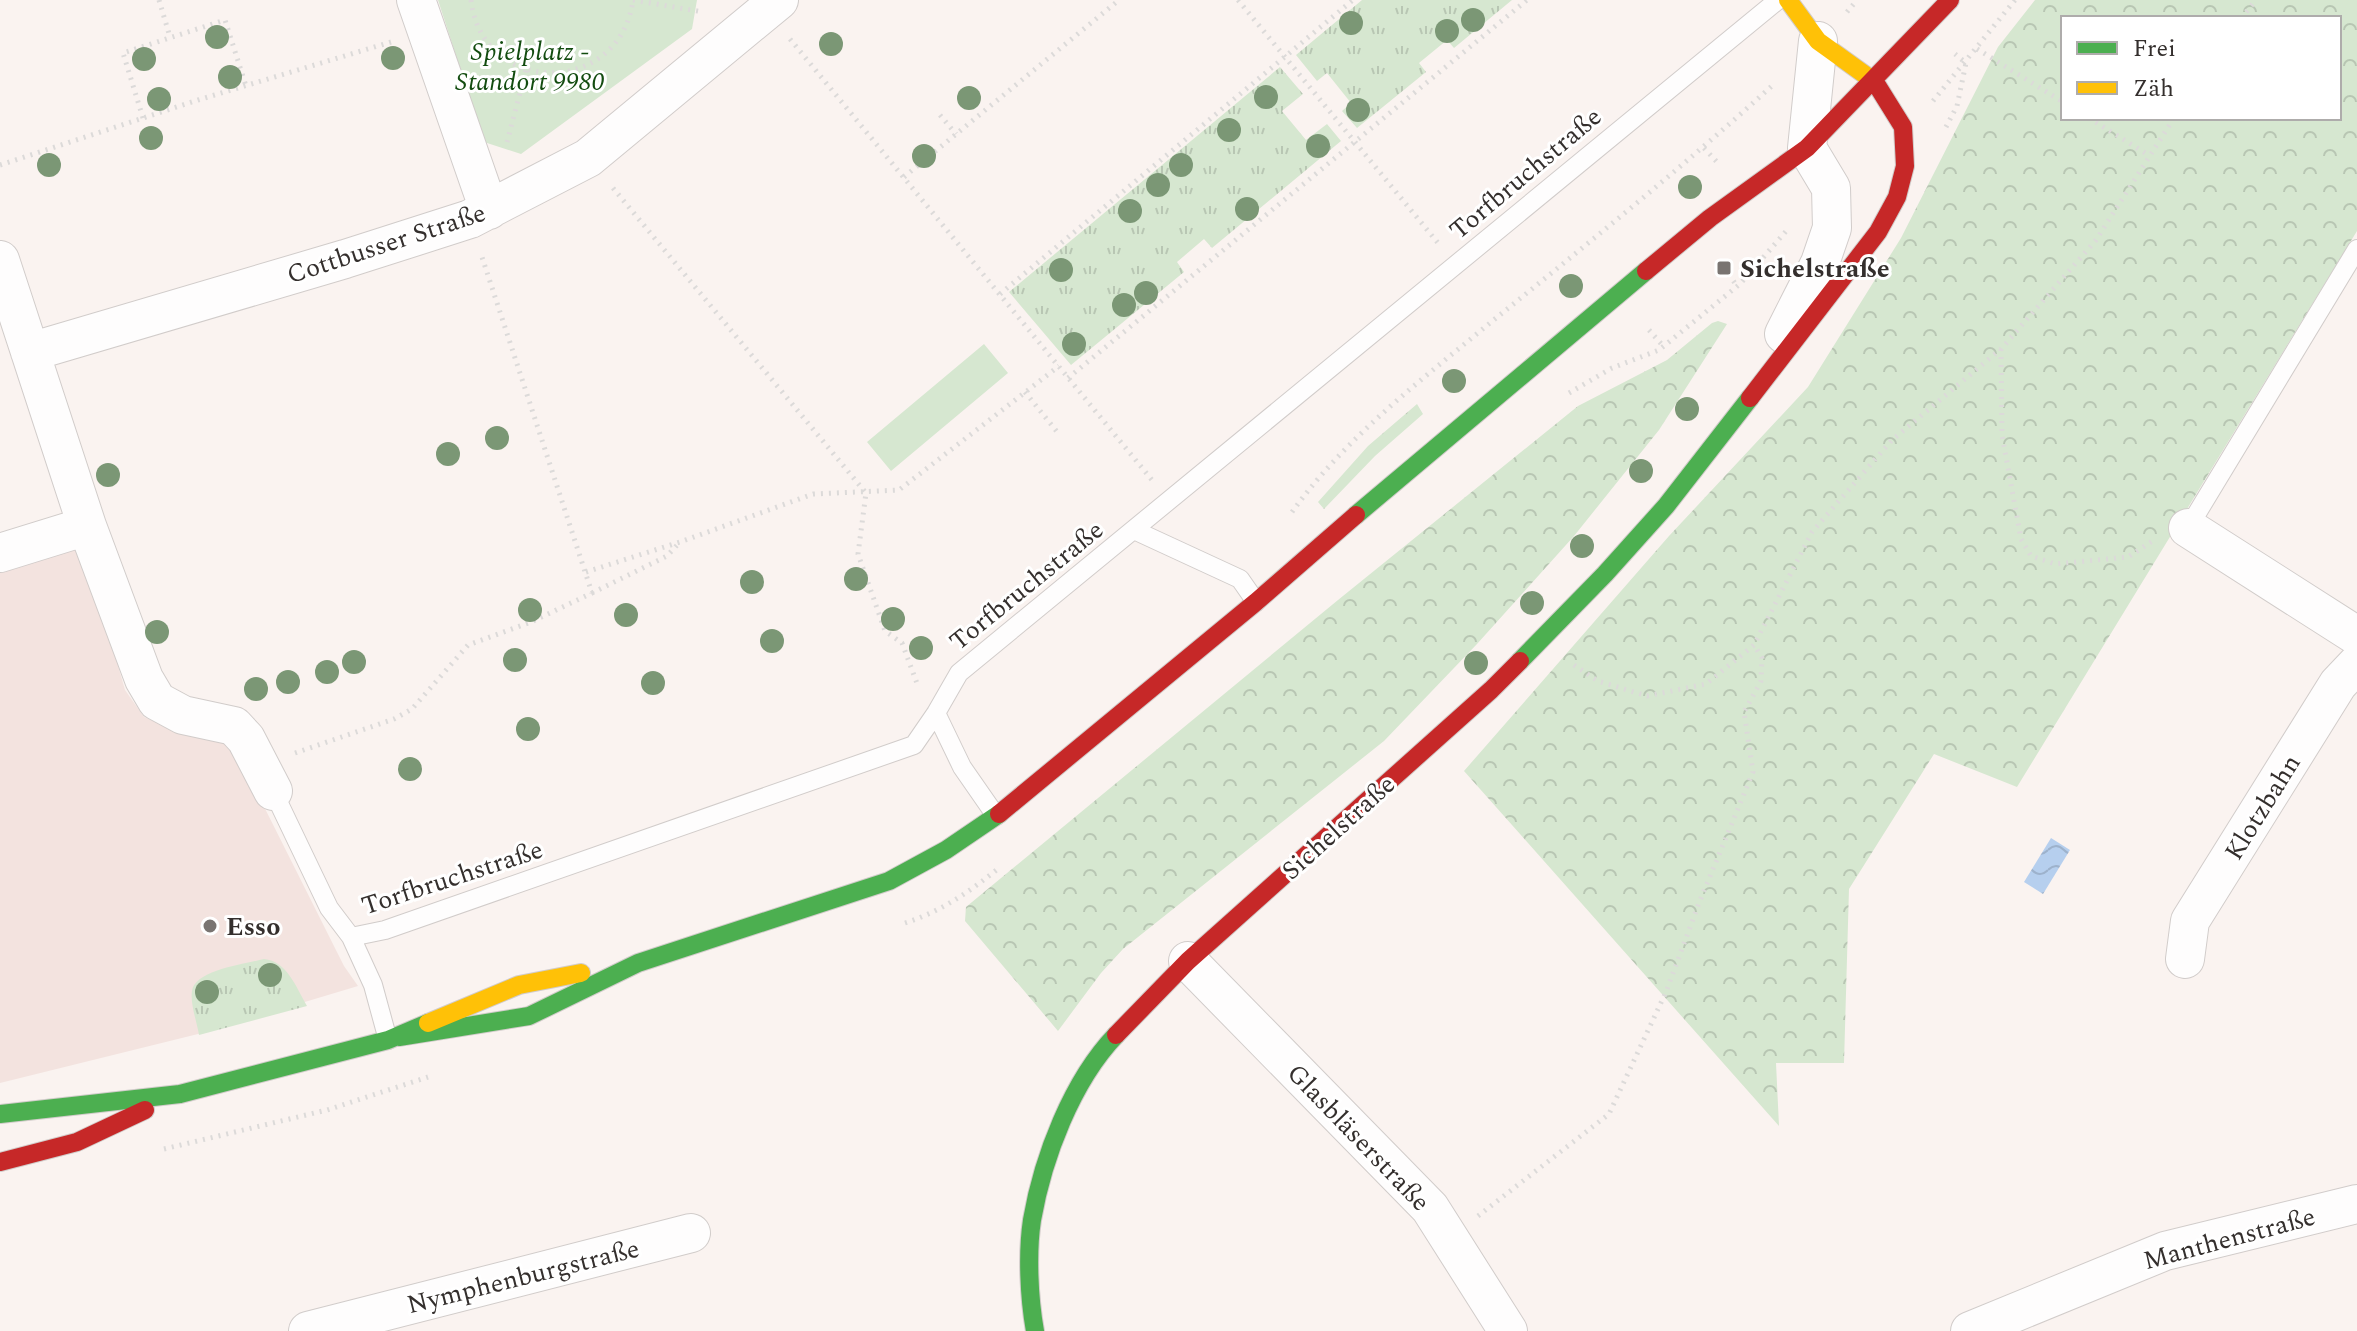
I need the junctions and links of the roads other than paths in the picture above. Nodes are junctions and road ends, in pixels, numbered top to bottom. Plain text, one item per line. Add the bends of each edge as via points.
1 (1778, 0) edge
2 (1788, 0) edge
3 (1950, 0) edge
4 (759, 8) edge
5 (421, 16) edge
6 (1818, 41) junction
7 (1873, 78) junction
8 (1807, 148) junction
9 (480, 214) junction
10 (2357, 249) edge
11 (0, 260) edge
12 (30, 352) junction
13 (1764, 377) junction
14 (87, 526) junction
15 (2188, 528) joint
16 (1134, 530) junction
17 (0, 553) edge
18 (1256, 602) junction
19 (2357, 636) edge
20 (2357, 664) edge
21 (936, 713) junction
22 (266, 778) joint
23 (996, 816) junction
24 (351, 937) junction
25 (2185, 959) dead end
26 (1188, 961) junction
27 (638, 963) junction
28 (394, 1038) junction
29 (180, 1094) junction
30 (0, 1114) edge
31 (20, 1135) dead end
32 (77, 1142) junction
33 (0, 1162) edge
34 (2357, 1204) edge
35 (691, 1233) dead end
36 (308, 1331) edge
37 (1035, 1331) edge
38 (1508, 1331) edge
39 (1970, 1331) edge

1 - 16 lane, Torfbruchstraße
2 - 6 main road
3 - 7 main road
4 - 9 street, Cottbusser Straße via 588,158
5 - 9 street
6 - 7 main road
6 - 8 street
7 - 8 main road
7 - 13 main road, Sichelstraße via 1903,127 1905,166 1897,197 1878,232
8 - 13 street, Sichelstraße via 1831,188 1832,228
8 - 18 main road via 1710,218
9 - 12 street, Cottbusser Straße
10 - 15 lane
11 - 12 street
12 - 14 street
13 - 26 main road, Sichelstraße via 1666,506 1491,690
14 - 17 street
14 - 22 street via 157,701 183,715 234,726
15 - 19 street
16 - 18 lane via 1240,579
16 - 21 lane, Torfbruchstraße via 959,673
18 - 23 main road
20 - 25 street, Klotzbahn via 2338,684 2190,921
21 - 23 lane via 962,767
21 - 24 lane, Torfbruchstraße via 914,745 385,930
22 - 24 lane, Torfbruchstraße via 329,908
23 - 27 main road via 889,881
24 - 28 lane
26 - 37 main road, Sichelstraße via 1098,1054 1055,1134 1032,1221 1030,1303
26 - 38 street, Glasbläserstraße via 1430,1208
27 - 28 main road via 519,985
27 - 28 main road via 529,1016
28 - 29 main road
29 - 30 main road
29 - 32 main road
31 - 32 main road
32 - 33 main road
34 - 39 street, Manthenstraße via 2165,1251
35 - 36 street, Nymphenburgstraße

